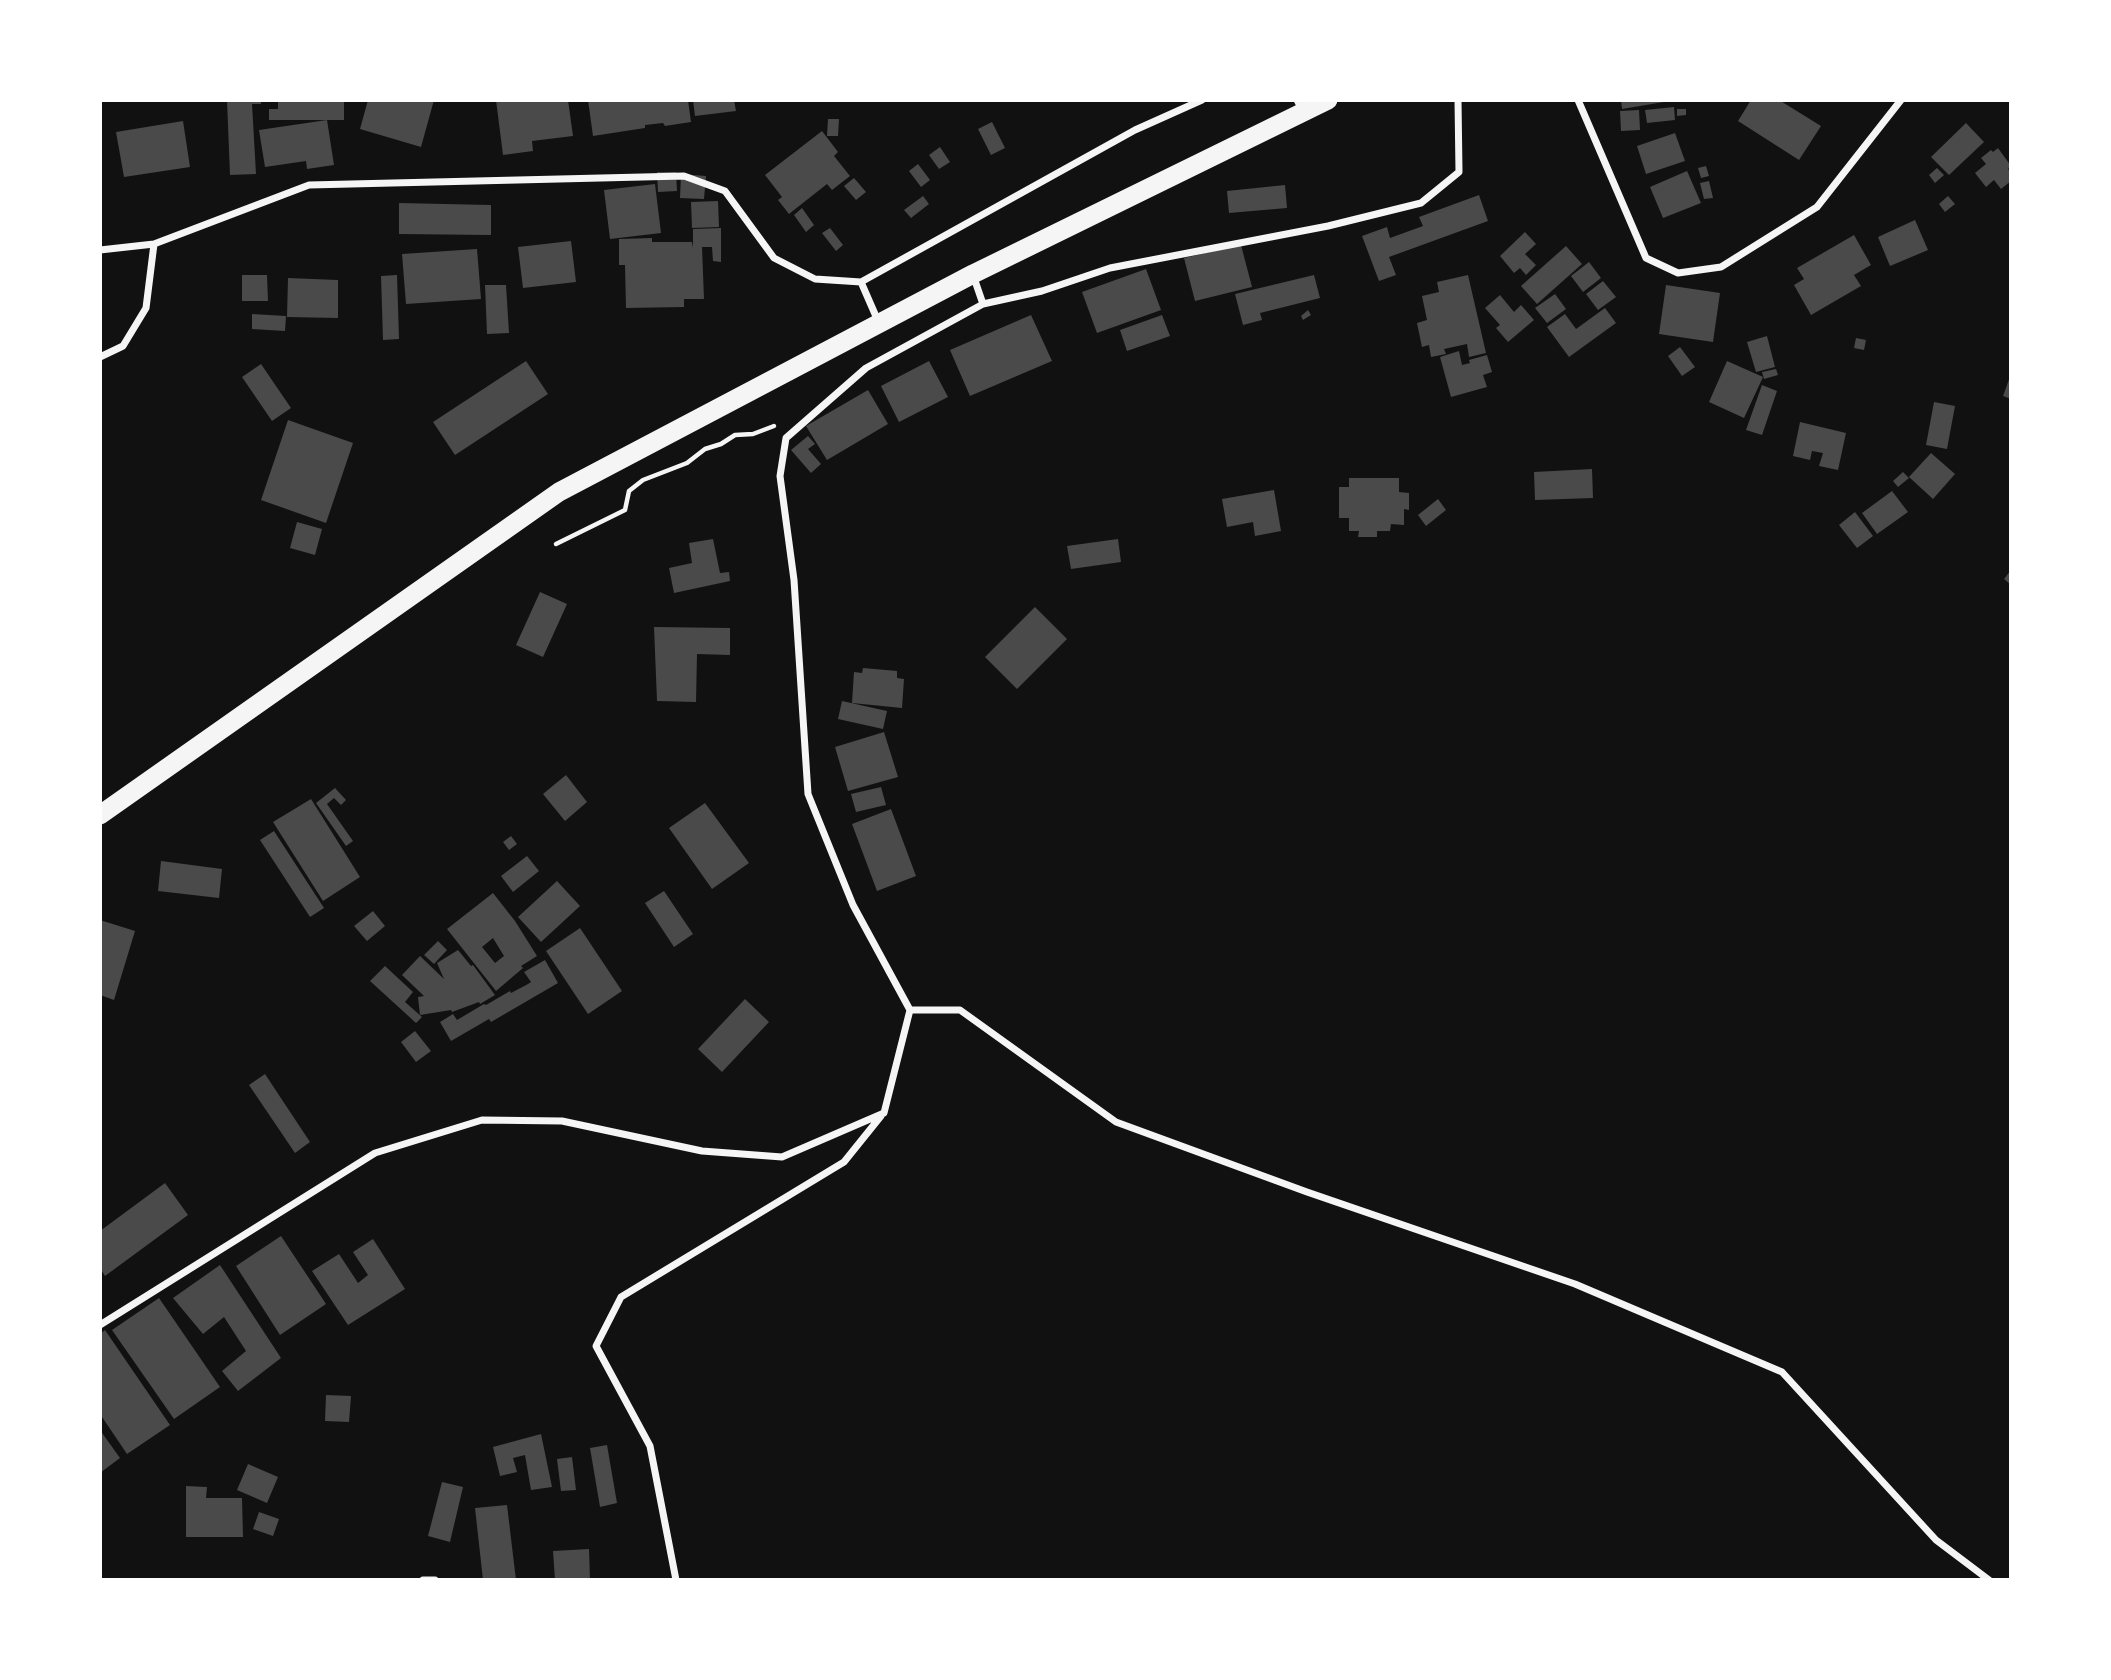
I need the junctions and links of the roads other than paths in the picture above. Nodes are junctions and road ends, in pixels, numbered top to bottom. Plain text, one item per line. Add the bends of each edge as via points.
1 (1202, 100) edge
2 (1328, 100) edge
3 (1458, 100) edge
4 (1578, 100) edge
5 (1901, 100) edge
6 (1300, 106) edge
7 (154, 244) junction
8 (100, 250) edge
9 (972, 274) junction
10 (861, 282) junction
11 (983, 304) junction
12 (879, 323) junction
13 (100, 356) edge
14 (101, 814) edge
15 (910, 1010) junction
16 (884, 1113) junction
17 (100, 1325) edge
18 (423, 1580) edge
19 (435, 1580) edge
20 (676, 1580) edge
21 (1989, 1580) edge

1 - 10 street via 1135,130
2 - 6 highway
3 - 11 street via 1459,172 1421,203 1110,268 1042,291
4 - 5 street via 1646,258 1678,273 1721,267 1817,207
6 - 9 highway
7 - 8 street
7 - 10 street via 309,185 684,176 725,191 775,258 815,279
7 - 13 street via 146,308 123,346
9 - 11 street
9 - 12 highway
10 - 12 street
11 - 15 street via 866,368 786,438 780,477 794,580 808,794 853,905
12 - 14 highway via 559,492
15 - 16 street
15 - 21 street via 960,1010 1116,1122 1575,1284 1782,1372 1936,1541
16 - 17 street via 782,1157 702,1151 562,1121 482,1120 375,1153
16 - 20 street via 844,1162 621,1297 596,1346 650,1446
18 - 19 street

